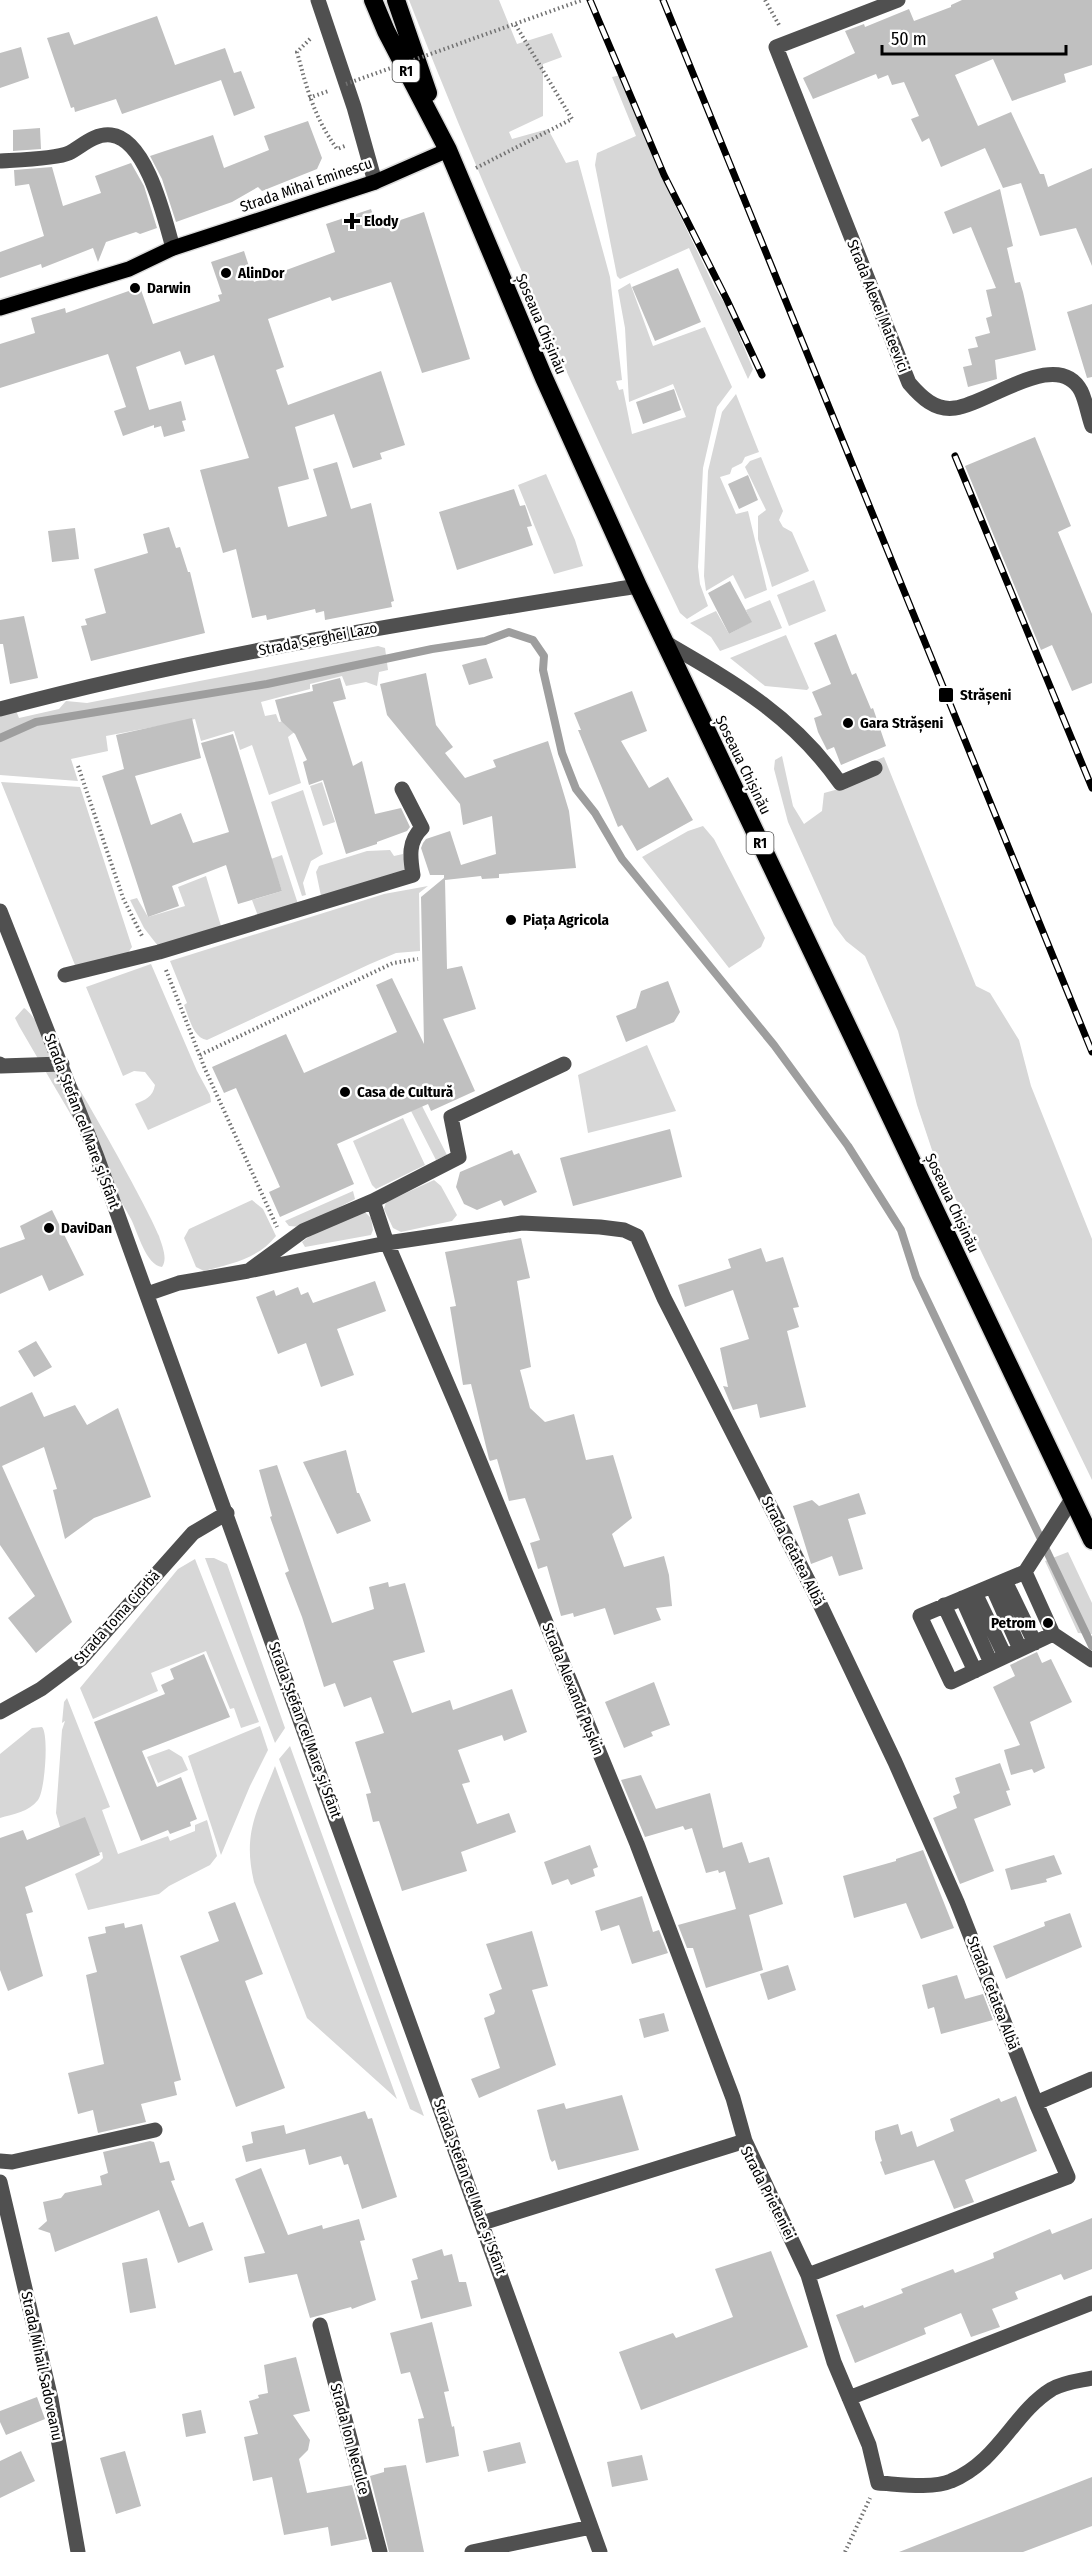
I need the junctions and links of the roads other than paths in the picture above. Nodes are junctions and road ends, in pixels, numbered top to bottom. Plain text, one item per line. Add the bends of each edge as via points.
1 (318, 0) edge
2 (373, 0) edge
3 (396, 0) edge
4 (898, 0) edge
5 (446, 145) junction
6 (0, 161) edge
7 (375, 182) junction
8 (173, 248) junction
9 (0, 308) edge
10 (1092, 426) edge
11 (638, 586) junction
12 (666, 643) junction
13 (0, 709) edge
14 (875, 768) dead end
15 (402, 789) dead end
16 (0, 911) edge
17 (65, 975) dead end
18 (564, 1064) dead end
19 (0, 1065) edge
20 (62, 1065) junction
21 (373, 1201) junction
22 (387, 1243) junction
23 (248, 1271) junction
24 (147, 1294) junction
25 (1072, 1499) junction
26 (227, 1513) junction
27 (1092, 1540) edge
28 (1029, 1566) junction
29 (998, 1583) junction
30 (969, 1596) junction
31 (944, 1605) junction
32 (1053, 1634) junction
33 (1035, 1643) junction
34 (1020, 1649) junction
35 (998, 1660) junction
36 (1091, 1660) edge
37 (975, 1671) junction
38 (0, 1712) edge
39 (1092, 2079) edge
40 (1036, 2103) junction
41 (155, 2130) dead end
42 (745, 2141) junction
43 (0, 2161) edge
44 (0, 2182) edge
45 (482, 2223) junction
46 (808, 2275) junction
47 (1092, 2303) edge
48 (320, 2325) dead end
49 (1092, 2378) edge
50 (849, 2398) junction
51 (591, 2528) junction
52 (78, 2552) edge
53 (380, 2552) edge
54 (472, 2552) edge
55 (600, 2552) edge

1 - 7 street
2 - 5 highway, Șoseaua Chișinău / R1
3 - 5 highway
4 - 10 street, Strada Alexei Mateevici via 776,47 909,383 922,399 954,409 1040,375 1057,374 1080,390
5 - 7 main road, Strada Mihai Eminescu
5 - 11 highway, Șoseaua Chișinău / R1 via 544,378
6 - 8 street via 67,154 95,137 111,135 124,140 141,159 159,198
7 - 8 main road, Strada Mihai Eminescu
8 - 9 main road, Strada Mihai Eminescu via 129,269
11 - 12 highway, Șoseaua Chișinău / R1
11 - 13 street, Strada Serghei Lazo via 403,623 213,659
12 - 14 street via 761,700 823,758 840,783
12 - 25 highway, Șoseaua Chișinău / R1
15 - 17 street via 422,828 413,838 410,852 413,875 156,953
16 - 20 street, Strada Ștefan cel Mare și Sfânt
18 - 21 street via 451,1117 459,1157
19 - 20 street
20 - 24 street, Strada Ștefan cel Mare și Sfânt
21 - 22 street, Strada Alexandr Pușkin
21 - 23 street via 303,1231
22 - 23 street
22 - 40 street, Strada Cetatea Albă via 522,1222 600,1227 637,1236 664,1298 818,1600 895,1762 957,1902
22 - 42 street, Strada Alexandr Pușkin via 637,1844 733,2098
23 - 24 street via 179,1283
24 - 26 street, Strada Ștefan cel Mare și Sfânt
25 - 27 highway, Șoseaua Chișinău / R1
25 - 28 street
26 - 38 street, Strada Toma Ciorbă via 193,1533 81,1659 42,1689
26 - 45 street, Strada Ștefan cel Mare și Sfânt
28 - 29 street
28 - 32 street
29 - 30 street
29 - 33 street
29 - 34 street
30 - 31 street
30 - 35 street
31 - 37 street
31 - 37 street via 920,1616 951,1682
32 - 33 street
32 - 36 street
33 - 34 street
34 - 35 street
35 - 37 street
39 - 40 street
40 - 46 street, Strada Cetatea Albă via 1068,2177
41 - 43 street via 12,2162
42 - 45 street, Strada Prieteniei
42 - 46 street, Strada Prieteniei
44 - 52 street, Strada Mihail Sadoveanu via 51,2399
45 - 51 street, Strada Ștefan cel Mare și Sfânt
46 - 50 street, Strada Prieteniei
47 - 50 street
48 - 53 street, Strada Ion Neculce
49 - 50 street, Strada Prieteniei via 1052,2389 982,2463 950,2482 924,2485 878,2483 869,2445
51 - 54 street
51 - 55 street, Strada Ștefan cel Mare și Sfânt

